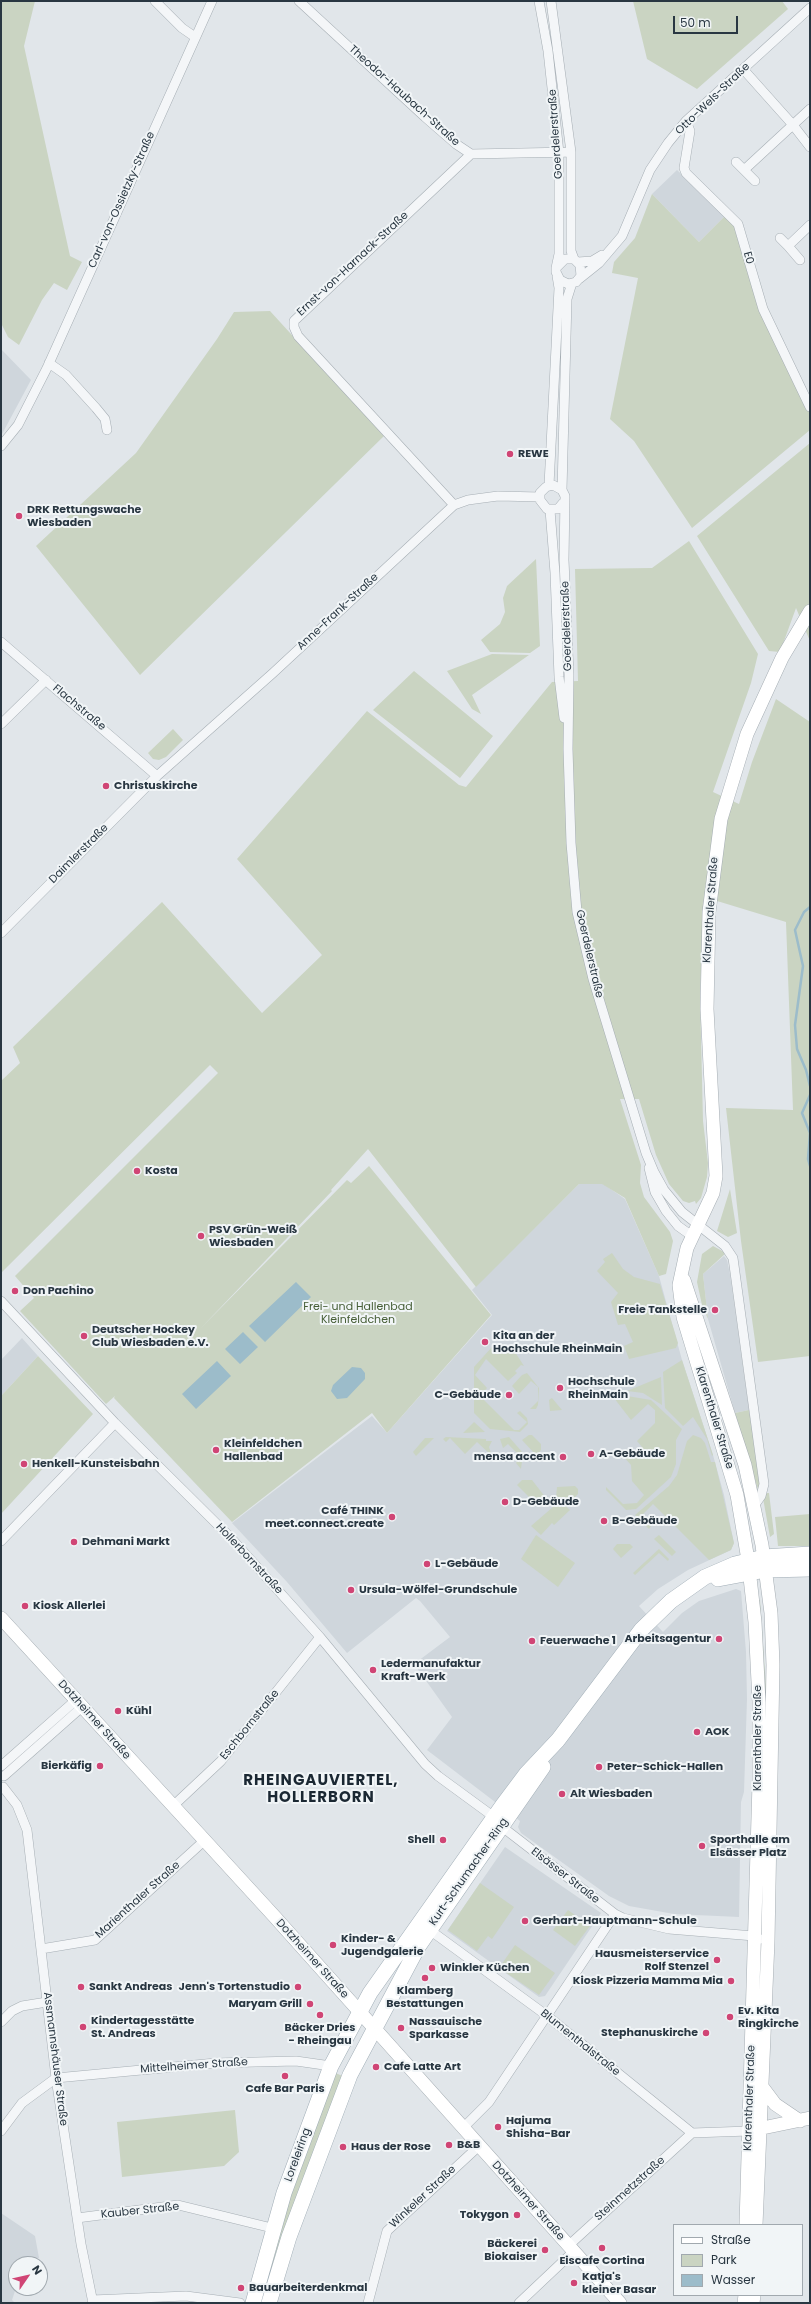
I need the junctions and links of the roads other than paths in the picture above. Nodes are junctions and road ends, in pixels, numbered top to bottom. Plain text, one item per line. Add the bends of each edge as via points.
1 (155, 1) edge
2 (212, 1) edge
3 (299, 1) edge
4 (539, 1) edge
5 (551, 1) edge
6 (810, 8) edge
7 (195, 37) junction
8 (743, 69) junction
9 (810, 109) edge
10 (686, 121) junction
11 (793, 125) junction
12 (810, 147) edge
13 (571, 152) junction
14 (559, 153) junction
15 (471, 154) junction
16 (736, 162) dead end
17 (744, 170) junction
18 (755, 181) dead end
19 (810, 225) edge
20 (780, 238) dead end
21 (788, 246) junction
22 (613, 247) junction
23 (800, 260) dead end
24 (576, 261) junction
25 (557, 272) junction
26 (576, 281) junction
27 (49, 363) junction
28 (810, 407) edge
29 (107, 430) dead end
30 (1, 446) edge
31 (549, 485) junction
32 (562, 490) junction
33 (540, 497) junction
34 (563, 504) junction
35 (454, 505) junction
36 (550, 510) junction
37 (810, 611) edge
38 (1, 642) edge
39 (46, 680) junction
40 (1, 724) edge
41 (568, 750) junction
42 (157, 776) junction
43 (1, 932) edge
44 (646, 1153) junction
45 (695, 1231) junction
46 (682, 1260) junction
47 (1, 1301) edge
48 (115, 1423) junction
49 (754, 1506) junction
50 (1, 1541) edge
51 (810, 1554) edge
52 (765, 1563) junction
53 (749, 1566) junction
54 (810, 1569) edge
55 (1, 1618) edge
56 (320, 1637) junction
57 (79, 1703) junction
58 (1, 1766) edge
59 (3, 1774) edge
60 (2, 1790) edge
61 (173, 1806) junction
62 (498, 1822) junction
63 (205, 1840) junction
64 (615, 1914) junction
65 (424, 1926) junction
66 (754, 1936) junction
67 (41, 1949) junction
68 (767, 1950) junction
69 (48, 2002) junction
70 (359, 2012) junction
71 (546, 2015) junction
72 (1, 2022) edge
73 (374, 2029) junction
74 (324, 2064) junction
75 (56, 2078) junction
76 (763, 2088) junction
77 (805, 2120) edge
78 (463, 2128) junction
79 (755, 2130) junction
80 (1, 2131) edge
81 (692, 2133) junction
82 (479, 2146) junction
83 (77, 2218) junction
84 (746, 2224) edge
85 (756, 2224) edge
86 (272, 2228) junction
87 (571, 2249) junction
88 (92, 2301) edge
89 (240, 2303) edge
90 (253, 2303) edge
91 (269, 2303) edge
92 (368, 2303) edge
93 (519, 2303) edge
94 (620, 2303) edge

1 - 7 street via 182,28
2 - 7 street, Carl-von-Ossietzky-Straße
3 - 15 street, Theodor-Haubach-Straße via 425,117
4 - 14 street, Goerdelerstraße via 548,51
5 - 13 street, Goerdelerstraße
6 - 8 street, Otto-Wels-Straße
7 - 27 street, Carl-von-Ossietzky-Straße
8 - 10 street, Otto-Wels-Straße
8 - 11 street
9 - 11 street
10 - 22 street, Otto-Wels-Straße via 650,170 628,225
10 - 28 street, E0 via 690,131 684,168 686,173 738,224 763,309
11 - 12 street
11 - 17 street
13 - 14 street, Theodor-Haubach-Straße
13 - 24 street, Goerdelerstraße via 571,251
14 - 15 street, Theodor-Haubach-Straße
14 - 25 street, Goerdelerstraße
15 - 35 street, Ernst-von-Harnack-Straße via 294,321 298,336
16 - 17 street
17 - 18 street
19 - 21 street
20 - 21 street
21 - 23 street
22 - 24 street, Otto-Wels-Straße via 592,261
22 - 26 street, Otto-Wels-Straße
24 - 25 street via 565,259
24 - 26 street, Goerdelerstraße via 581,268
25 - 26 street via 563,283
25 - 31 street, Goerdelerstraße via 559,288
26 - 32 street, Goerdelerstraße via 567,299
27 - 29 street via 66,375 96,408 105,419
27 - 30 street, Carl-von-Ossietzky-Straße via 18,425
31 - 32 street
31 - 33 street via 542,489
32 - 34 street, Goerdelerstraße via 565,496
33 - 35 street, Anne-Frank-Straße via 498,496 468,500
33 - 36 street via 541,504
34 - 36 street via 558,509
34 - 41 street, Goerdelerstraße via 569,675
35 - 42 street, Anne-Frank-Straße via 273,673
36 - 41 street, Goerdelerstraße via 556,573 559,677
37 - 45 main road, Klarenthaler Straße via 782,658 747,734 731,779 719,826 709,912 707,1009 716,1176 713,1193
38 - 39 street, Flachstraße
39 - 40 street
39 - 42 street, Flachstraße
41 - 44 street, Goerdelerstraße via 571,843 578,912 593,979
42 - 43 street, Daimlerstraße
44 - 45 street, Goerdelerstraße via 669,1196
44 - 45 street, Goerdelerstraße via 651,1181 660,1202 676,1224
45 - 46 main road, Klarenthaler Straße
45 - 49 street via 725,1246 733,1258 764,1484 761,1496
46 - 49 main road, Klarenthaler Straße via 686,1290 703,1332 738,1440
46 - 53 main road, Klarenthaler Straße via 679,1292 682,1317 731,1475
47 - 48 street, Hollerbornstraße
48 - 50 street
48 - 56 street, Hollerbornstraße via 231,1538
49 - 52 main road, Klarenthaler Straße
51 - 52 main road, Kurt-Schumacher-Ring
52 - 53 main road, Kurt-Schumacher-Ring
52 - 54 main road, Kurt-Schumacher-Ring
52 - 68 main road, Klarenthaler Straße via 771,1613 773,1665
53 - 62 main road, Kurt-Schumacher-Ring via 715,1572 681,1593 660,1610 641,1630 558,1740 544,1765
53 - 66 main road, Klarenthaler Straße via 759,1702
55 - 57 main road, Dotzheimer Straße
56 - 61 street, Eschbornstraße via 221,1762
56 - 62 street, Hollerbornstraße via 425,1764
57 - 58 street
57 - 59 street, Assmannshäuser Straße
57 - 61 main road, Dotzheimer Straße
59 - 60 street, Assmannshäuser Straße
60 - 67 street, Assmannshäuser Straße via 22,1814 27,1830
61 - 63 main road, Dotzheimer Straße
62 - 64 street, Elsässer Straße
62 - 65 main road, Kurt-Schumacher-Ring
63 - 67 street, Marienthaler Straße via 95,1940
63 - 70 main road, Dotzheimer Straße
64 - 66 street, Elsässer Straße via 669,1929
64 - 71 street
65 - 70 main road, Kurt-Schumacher-Ring via 370,1993
65 - 71 street, Blumenthalstraße
65 - 73 main road, Kurt-Schumacher-Ring
66 - 68 street
66 - 79 main road, Klarenthaler Straße
67 - 69 street, Assmannshäuser Straße
68 - 76 main road, Klarenthaler Straße
69 - 72 street via 22,2006 12,2011
69 - 75 street, Assmannshäuser Straße
70 - 73 main road, Dotzheimer Straße
70 - 74 main road, Loreleiring
71 - 78 street via 489,2102
71 - 81 street, Blumenthalstraße
73 - 78 main road, Dotzheimer Straße
73 - 91 main road, Loreleiring via 340,2098 288,2237
74 - 75 street, Mittelheimer Straße via 296,2061 216,2063
74 - 86 main road, Loreleiring
75 - 80 street via 22,2103
75 - 83 street, Assmannshäuser Straße
76 - 77 main road via 774,2104
76 - 79 main road, Klarenthaler Straße
77 - 79 main road
78 - 82 main road, Dotzheimer Straße
79 - 81 street
79 - 84 main road, Klarenthaler Straße
79 - 85 main road, Klarenthaler Straße
81 - 87 street, Steinmetzstraße
82 - 87 main road, Dotzheimer Straße
82 - 92 street, Winkeler Straße via 387,2231
83 - 86 street, Kauber Straße via 178,2204
83 - 88 street, Assmannshäuser Straße
86 - 90 main road, Loreleiring
87 - 93 street, Steinmetzstraße
87 - 94 main road, Dotzheimer Straße
88 - 89 street via 186,2296

